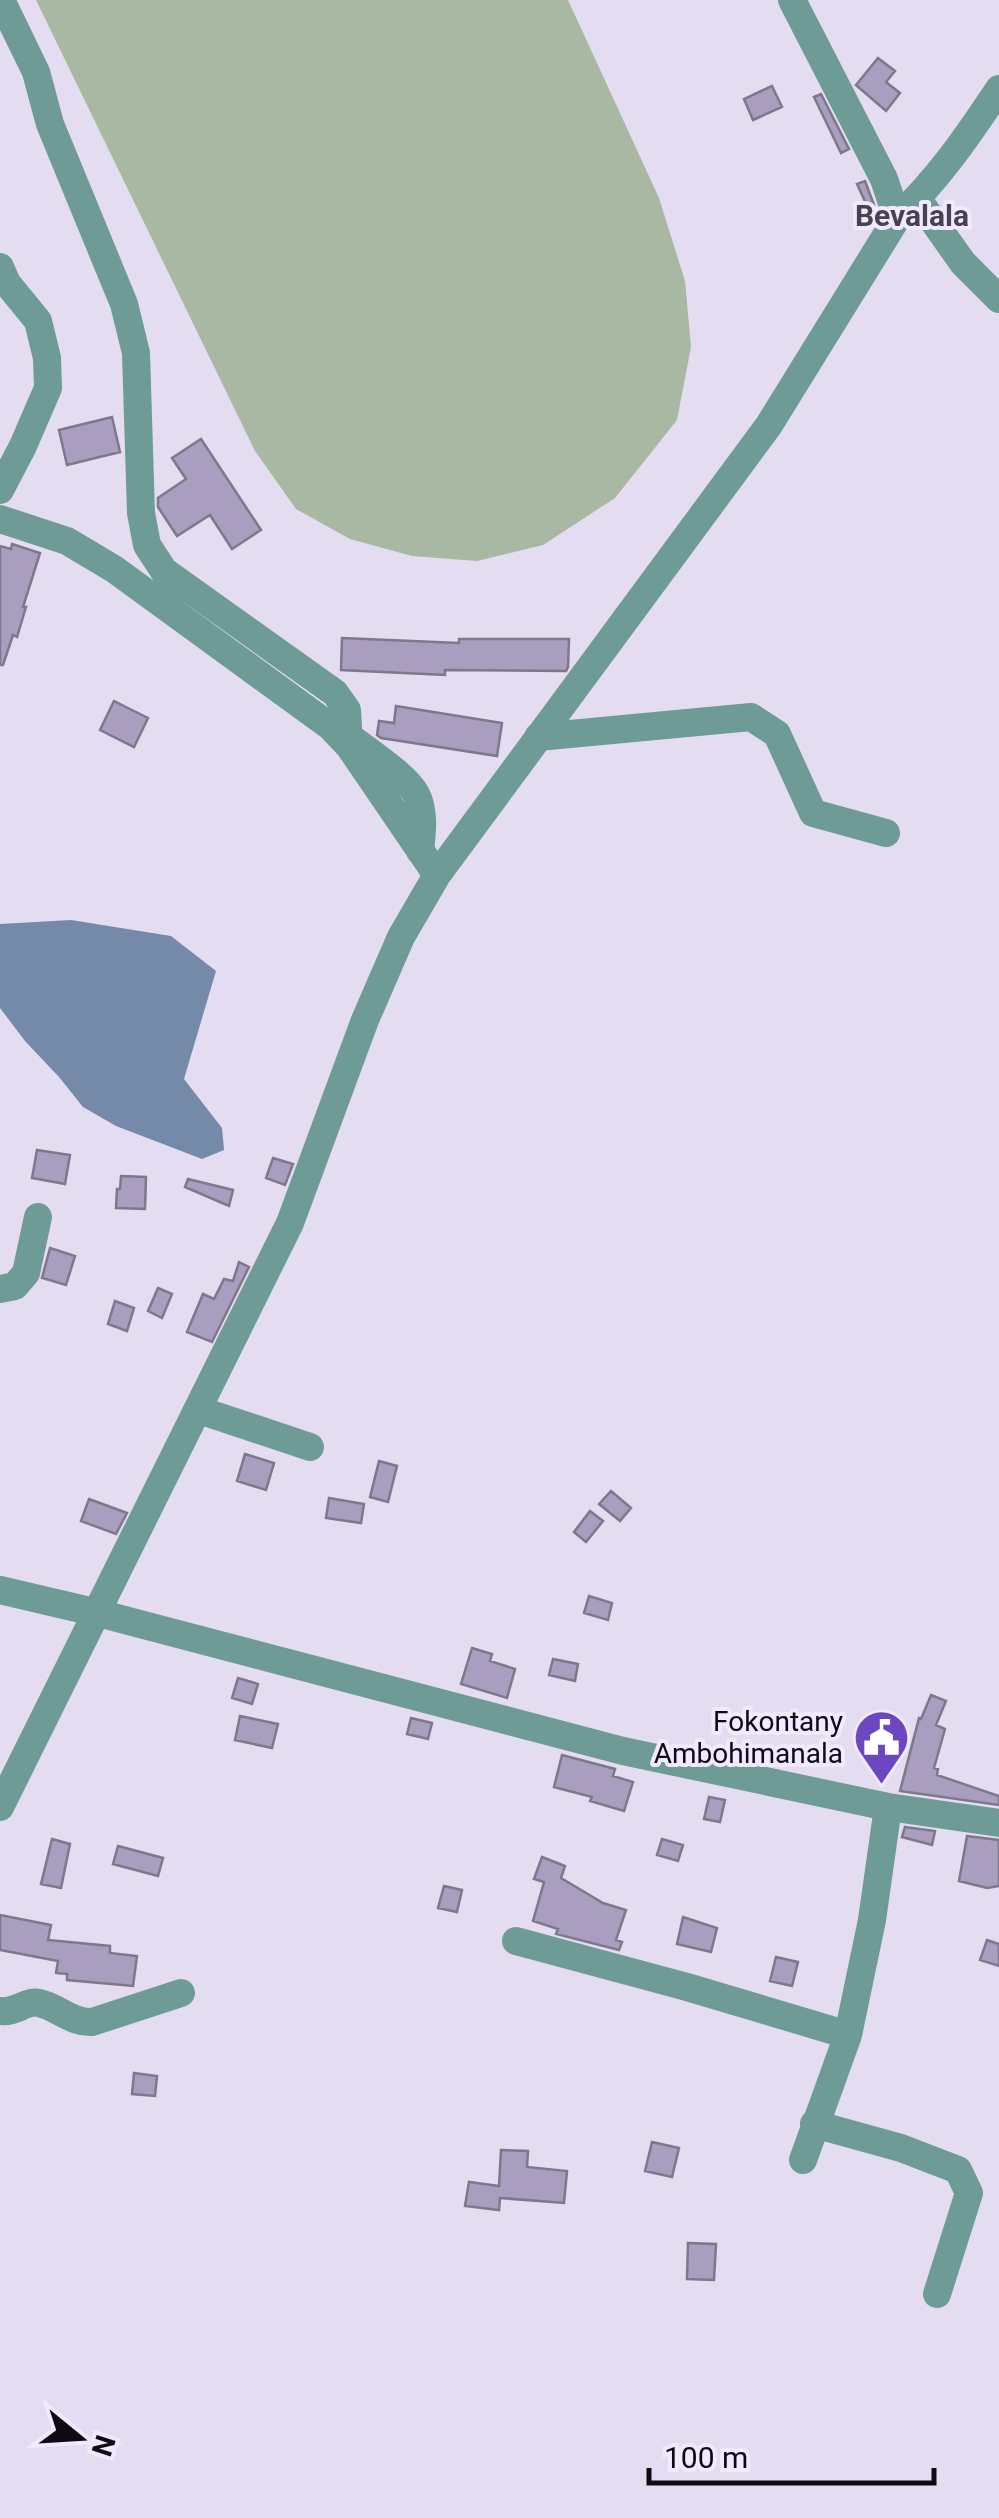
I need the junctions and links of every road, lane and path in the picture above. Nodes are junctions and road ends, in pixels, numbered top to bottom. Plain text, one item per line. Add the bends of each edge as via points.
1 (0, 0) edge
2 (792, 0) edge
3 (999, 89) edge
4 (907, 208) junction
5 (0, 267) edge
6 (999, 299) edge
7 (0, 490) edge
8 (0, 520) edge
9 (344, 736) junction
10 (538, 737) junction
11 (886, 833) dead end
12 (437, 875) junction
13 (38, 1217) dead end
14 (0, 1289) edge
15 (199, 1410) junction
16 (310, 1446) dead end
17 (0, 1590) edge
18 (98, 1613) junction
19 (3, 1792) edge
20 (888, 1807) junction
21 (999, 1823) edge
22 (516, 1941) dead end
23 (181, 1993) dead end
24 (0, 2011) edge
25 (848, 2035) junction
26 (814, 2124) junction
27 (803, 2160) dead end
28 (938, 2294) dead end

1 - 9 street via 36,72 50,124 124,304 136,353 147,546 164,571 335,693 348,710
2 - 4 street via 884,179
3 - 4 street via 958,152
4 - 6 street
4 - 10 street via 769,426
5 - 7 street via 38,321 48,388
8 - 9 street via 66,541 114,569
9 - 12 street
10 - 11 street via 750,717 777,734 813,813
10 - 12 street
12 - 15 street via 401,937 290,1222
13 - 14 street via 26,1273 15,1286
15 - 16 street
15 - 18 street
17 - 18 street
18 - 19 street
18 - 20 street via 624,1751
20 - 21 street
20 - 25 street
22 - 25 street
23 - 24 street via 92,2022 38,2003
25 - 26 street
26 - 27 street
26 - 28 street via 958,2170 968,2194

